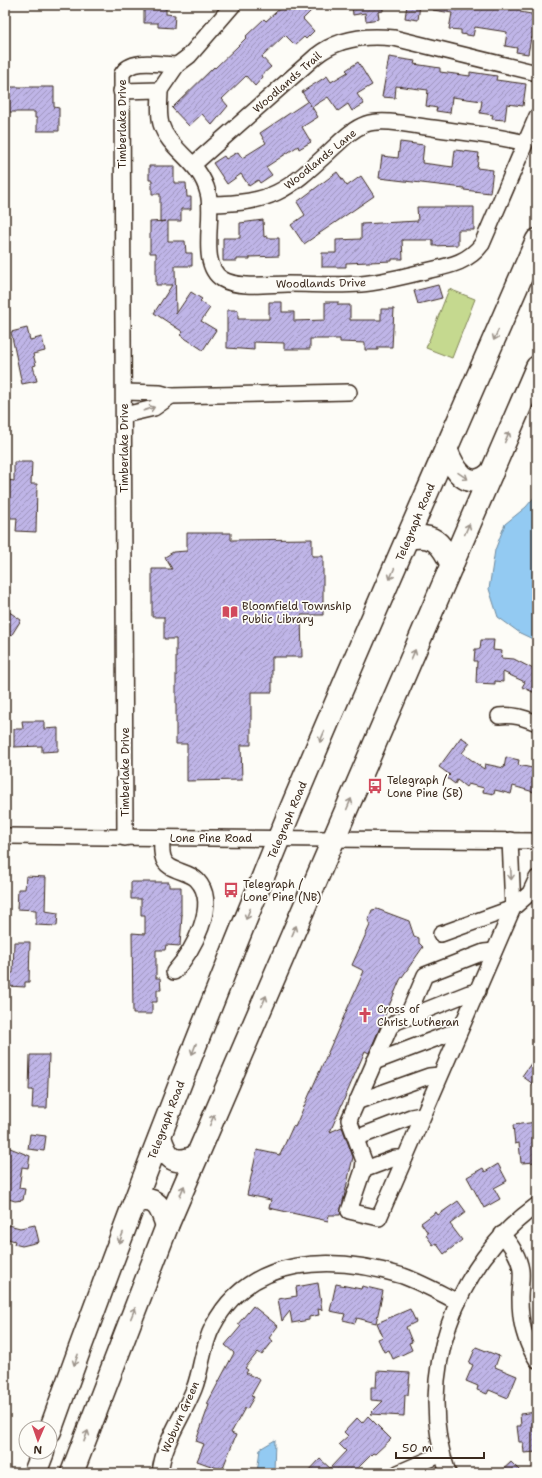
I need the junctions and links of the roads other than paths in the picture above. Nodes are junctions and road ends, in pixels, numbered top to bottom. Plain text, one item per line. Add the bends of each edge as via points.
1 (233, 5) edge
2 (177, 65) junction
3 (537, 73) edge
4 (160, 90) junction
5 (121, 91) junction
6 (537, 116) edge
7 (525, 143) junction
8 (194, 164) junction
9 (210, 204) junction
10 (537, 240) edge
11 (537, 368) edge
12 (124, 392) junction
13 (349, 392) dead end
14 (171, 396) junction
15 (124, 415) junction
16 (446, 449) junction
17 (492, 472) junction
18 (408, 538) junction
19 (452, 565) junction
20 (499, 716) dead end
21 (537, 724) edge
22 (5, 836) edge
23 (125, 838) junction
24 (162, 838) junction
25 (279, 839) junction
26 (334, 839) junction
27 (510, 840) junction
28 (537, 841) edge
29 (537, 878) edge
30 (513, 908) junction
31 (441, 934) dead end
32 (494, 951) junction
33 (174, 972) dead end
34 (478, 991) junction
35 (407, 1017) junction
36 (458, 1032) junction
37 (374, 1062) junction
38 (440, 1075) junction
39 (356, 1102) junction
40 (422, 1115) junction
41 (160, 1137) junction
42 (356, 1138) junction
43 (197, 1156) junction
44 (405, 1158) junction
45 (363, 1170) junction
46 (135, 1202) junction
47 (537, 1205) edge
48 (167, 1226) junction
49 (502, 1234) junction
50 (458, 1302) junction
51 (537, 1360) edge
52 (54, 1420) edge
53 (442, 1454) junction
54 (40, 1460) edge
55 (35, 1473) edge
56 (72, 1473) edge
57 (160, 1473) edge
58 (398, 1473) edge
59 (448, 1473) edge

1 - 2 street via 189,56
2 - 4 street
2 - 5 street, Timberlake Drive via 133,64 126,67 122,74
3 - 8 street, Woodlands Trail via 394,38 373,37 340,42 316,56
4 - 5 street
4 - 8 street, Woodlands Drive via 160,114 164,131
5 - 12 street, Timberlake Drive
6 - 7 street, Woodlands Drive
7 - 9 street, Woodlands Lane via 507,138 392,123 367,124 347,136 298,180 279,193 252,202
7 - 9 street, Woodlands Drive via 477,251 460,262 390,280 359,284 246,284 223,280 212,267 210,259
8 - 9 street, Woodlands Drive via 206,185
10 -> 16 highway, Telegraph Road
17 -> 11 highway
12 - 14 street via 160,393
12 - 15 street, Timberlake Drive
13 - 14 street
15 -> 14 street via 154,408
15 - 23 street, Timberlake Drive
16 -> 17 highway via 455,469 465,479 481,480
16 - 18 highway, Telegraph Road
19 -> 17 highway
18 - 19 highway via 422,535 432,539 446,551
18 -> 25 highway, Telegraph Road
26 -> 19 highway
20 - 21 street via 520,716
22 - 23 street, Lone Pine Road
23 - 24 street, Lone Pine Road
24 - 25 street, Lone Pine Road
24 - 33 street via 162,856 166,863 197,880 205,893 206,902 203,920 186,959
25 - 26 street, Lone Pine Road
25 -> 41 highway, Telegraph Road
26 - 27 street, Lone Pine Road
43 -> 26 highway
27 - 28 street, Lone Pine Road
27 -> 30 street
29 - 30 street via 530,893
30 - 31 street
30 - 32 street
32 - 34 street
32 - 35 street via 484,952 426,974
34 - 35 street
34 - 36 street
35 - 37 street via 390,1027
36 - 37 street
36 - 38 street
37 - 39 street
38 - 39 street via 429,1076
38 - 40 street
39 - 42 street via 349,1120
40 - 42 street
40 - 44 street
41 - 43 highway via 167,1154 174,1160 185,1161
41 - 46 highway, Telegraph Road
42 - 45 street via 364,1161
48 -> 43 highway
44 - 45 street via 395,1158
44 - 45 street via 379,1218 349,1211
46 - 48 highway via 153,1201 160,1209
46 -> 52 highway, Telegraph Road
47 - 49 street
56 -> 48 highway
49 - 50 street via 482,1260
49 - 51 street via 518,1259 521,1275 522,1327 530,1350
50 - 53 street via 445,1339 438,1378 438,1429
50 - 57 street, Woburn Green via 404,1277 347,1265 287,1267 260,1277 234,1297 213,1326 207,1338 194,1388 169,1438
53 - 58 street
53 - 59 street
54 - 55 highway

